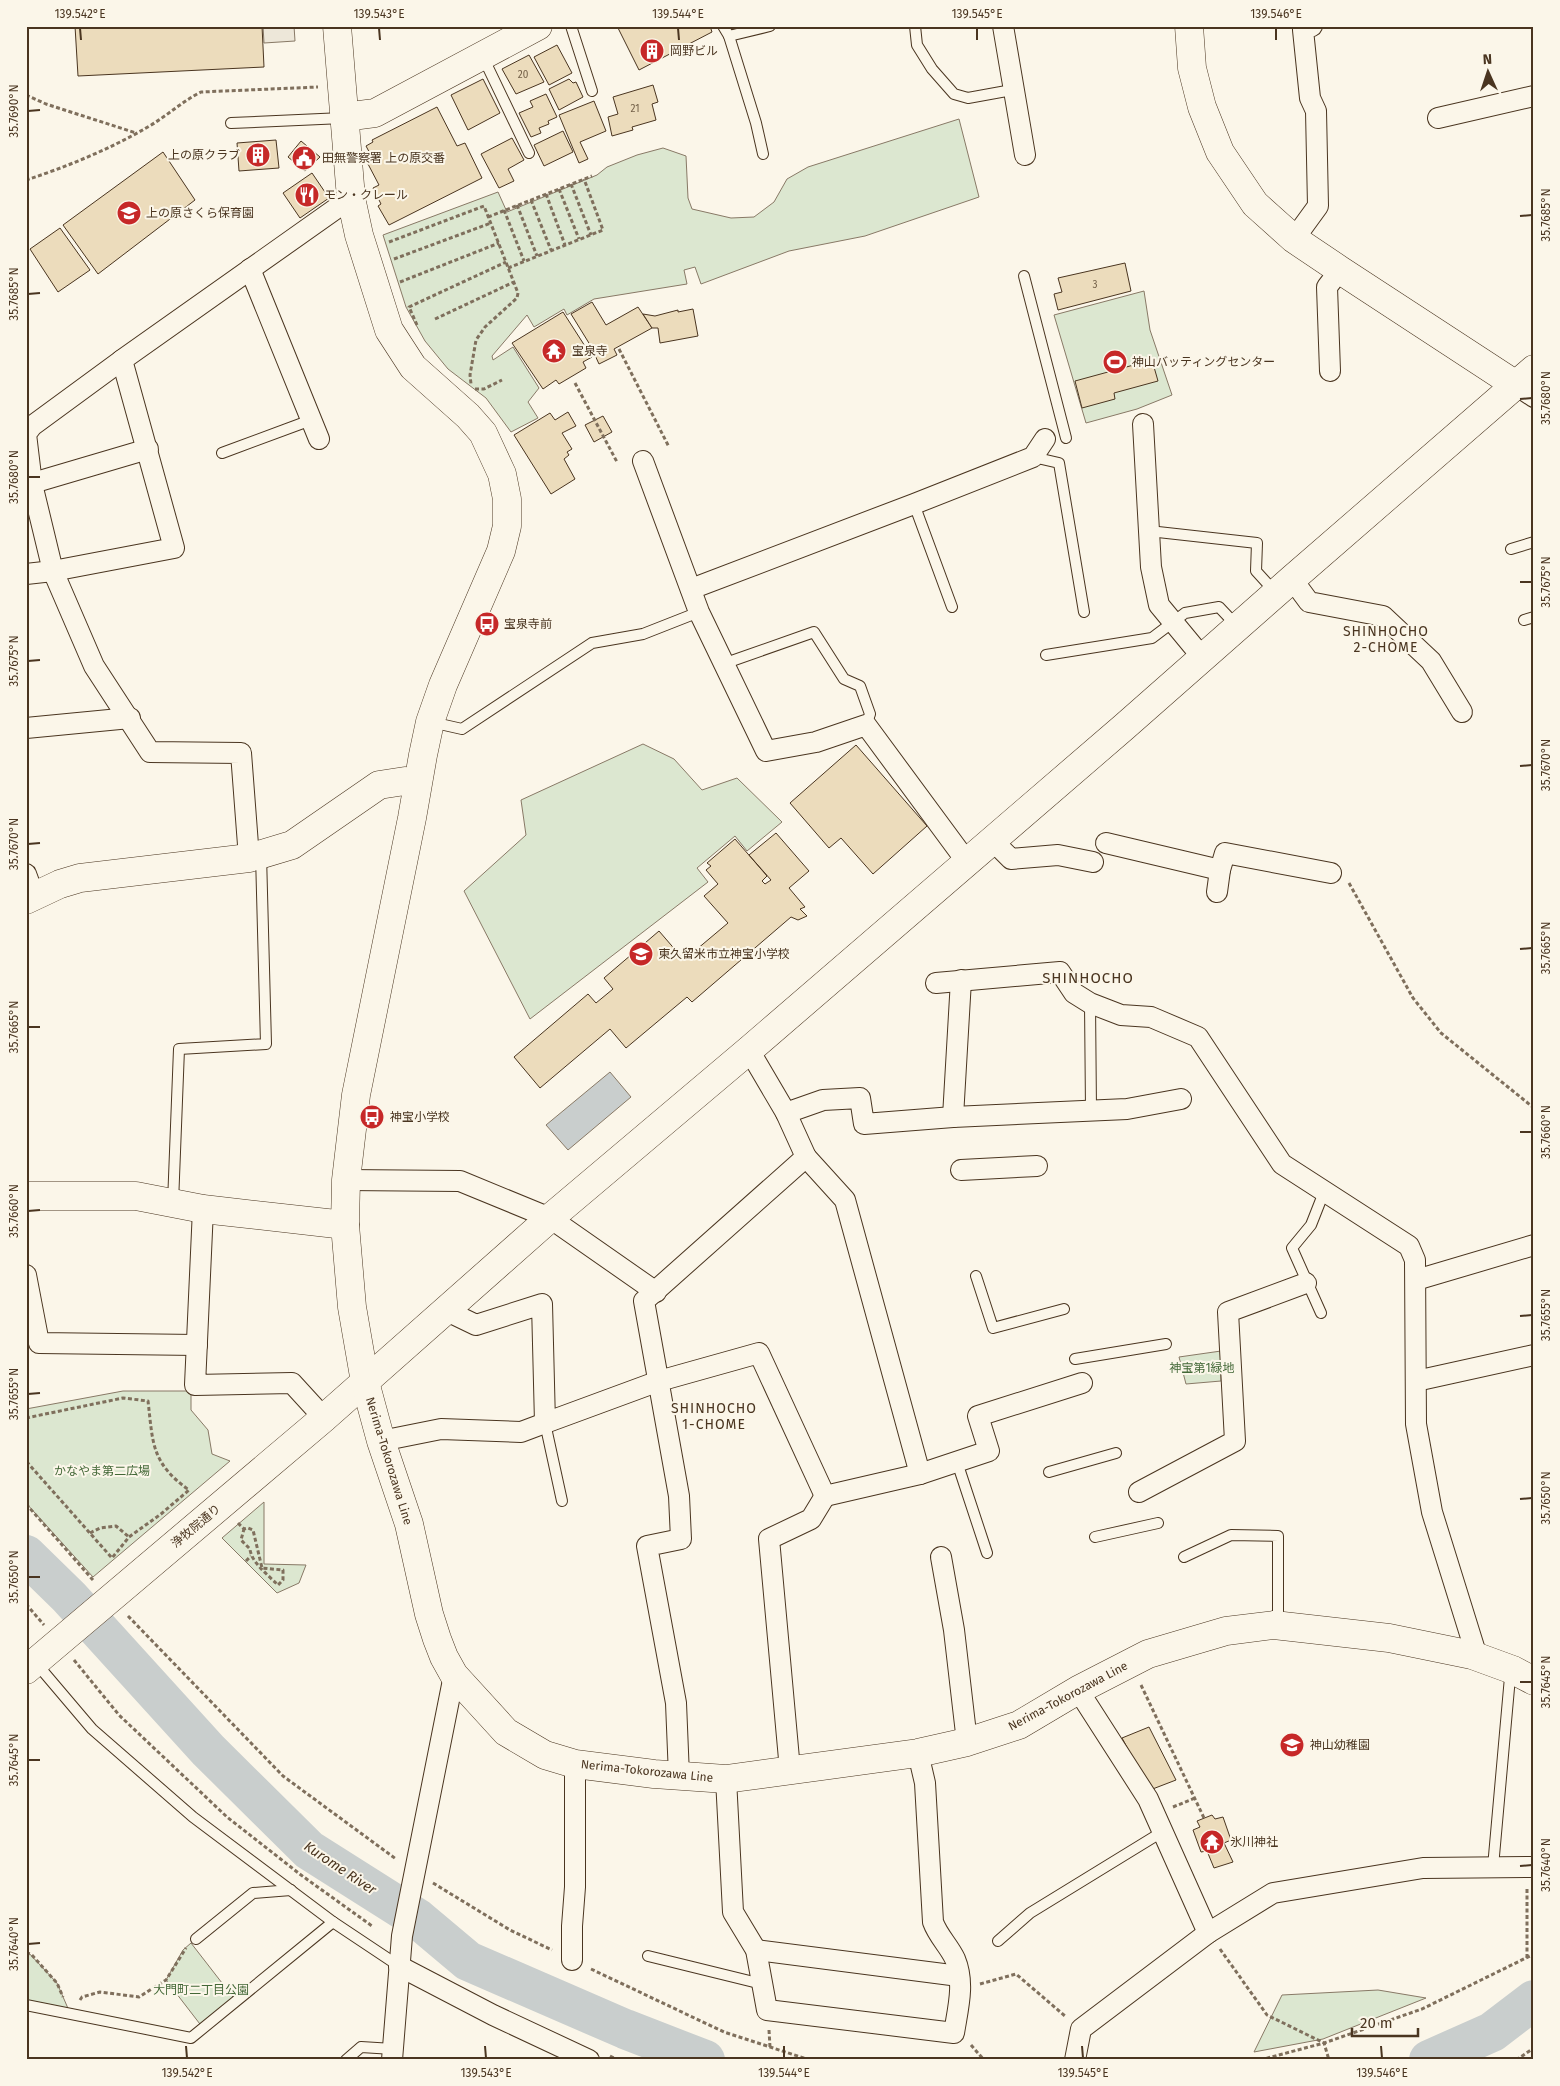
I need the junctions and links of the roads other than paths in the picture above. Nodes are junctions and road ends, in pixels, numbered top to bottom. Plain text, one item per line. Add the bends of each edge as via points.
1 (337, 26) edge
2 (538, 26) edge
3 (571, 26) edge
4 (723, 26) edge
5 (770, 26) edge
6 (914, 26) edge
7 (1003, 26) edge
8 (1189, 26) edge
9 (1303, 27) edge
10 (728, 36) junction
11 (482, 56) junction
12 (592, 90) dead end
13 (1012, 90) junction
14 (1534, 96) edge
15 (344, 118) junction
16 (1438, 118) dead end
17 (230, 123) dead end
18 (529, 153) dead end
19 (763, 154) dead end
20 (1025, 155) dead end
21 (351, 198) junction
22 (1294, 238) junction
23 (250, 269) junction
24 (1340, 270) junction
25 (1024, 276) dead end
26 (122, 360) junction
27 (1330, 370) dead end
28 (1528, 384) edge
29 (311, 420) junction
30 (1143, 424) dead end
31 (319, 438) dead end
32 (1066, 438) dead end
33 (1045, 439) dead end
34 (148, 449) junction
35 (222, 454) dead end
36 (1033, 457) junction
37 (643, 461) dead end
38 (29, 484) edge
39 (914, 504) junction
40 (1149, 531) junction
41 (1534, 542) edge
42 (1511, 549) dead end
43 (53, 571) junction
44 (26, 574) edge
45 (1284, 586) junction
46 (691, 589) junction
47 (952, 607) dead end
48 (699, 612) junction
49 (1084, 612) dead end
50 (1172, 621) junction
51 (1238, 626) junction
52 (1046, 655) dead end
53 (1202, 657) junction
54 (723, 664) junction
55 (1462, 712) dead end
56 (130, 718) junction
57 (430, 722) junction
58 (866, 725) junction
59 (26, 728) edge
60 (417, 783) junction
61 (992, 840) junction
62 (1106, 843) dead end
63 (255, 856) junction
64 (967, 862) junction
65 (1093, 862) dead end
66 (1220, 870) junction
67 (1331, 874) road end
68 (29, 890) edge
69 (1217, 892) dead end
70 (961, 980) junction
71 (936, 983) dead end
72 (1090, 1003) junction
73 (749, 1050) junction
74 (1181, 1099) dead end
75 (1090, 1110) junction
76 (786, 1113) junction
77 (953, 1116) junction
78 (806, 1157) junction
79 (1037, 1166) dead end
80 (961, 1170) dead end
81 (346, 1180) junction
82 (1324, 1192) junction
83 (26, 1196) edge
84 (173, 1204) junction
85 (202, 1209) junction
86 (550, 1218) junction
87 (345, 1225) junction
88 (1534, 1245) edge
89 (26, 1275) edge
90 (976, 1276) dead end
91 (1416, 1280) junction
92 (1306, 1283) junction
93 (656, 1292) junction
94 (1064, 1310) dead end
95 (447, 1311) junction
96 (1321, 1313) dead end
97 (1166, 1344) dead end
98 (197, 1345) junction
99 (1534, 1354) edge
100 (1076, 1359) dead end
101 (659, 1381) junction
102 (1416, 1381) junction
103 (365, 1382) junction
104 (1082, 1383) dead end
105 (324, 1418) junction
106 (545, 1423) junction
107 (381, 1441) junction
108 (1116, 1453) dead end
109 (957, 1462) junction
110 (1049, 1472) dead end
111 (920, 1474) junction
112 (1139, 1492) dead end
113 (825, 1496) junction
114 (562, 1502) dead end
115 (1158, 1523) dead end
116 (1095, 1537) dead end
117 (987, 1553) dead end
118 (1184, 1556) dead end
119 (941, 1557) dead end
120 (1278, 1626) junction
121 (1472, 1655) junction
122 (29, 1662) edge
123 (454, 1675) junction
124 (1523, 1676) edge
125 (1078, 1690) junction
126 (967, 1742) junction
127 (918, 1753) junction
128 (575, 1764) junction
129 (790, 1770) junction
130 (679, 1776) junction
131 (726, 1778) junction
132 (1162, 1832) junction
133 (1493, 1867) junction
134 (1530, 1867) edge
135 (291, 1890) junction
136 (333, 1922) junction
137 (1208, 1933) junction
138 (196, 1939) road end
139 (998, 1941) dead end
140 (401, 1950) junction
141 (756, 1950) junction
142 (648, 1956) dead end
143 (572, 1960) road end
144 (960, 1982) junction
145 (762, 1984) junction
146 (26, 2005) edge
147 (392, 2054) edge
148 (595, 2056) edge
149 (346, 2060) edge
150 (1075, 2060) edge

1 - 15 street, Nerima-Tokorozawa Line
2 - 11 street
3 - 12 lane
4 - 10 lane
5 - 10 lane
6 - 13 lane via 917,45 954,94 968,98
7 - 13 street
8 - 22 street via 1192,68 1202,107 1220,152 1255,204
9 - 22 street via 1310,98 1316,111 1318,206
10 - 19 lane
11 - 15 street via 375,113
11 - 18 lane
13 - 20 street
14 - 16 street
15 - 17 lane
15 - 21 street, Nerima-Tokorozawa Line
21 - 23 street
21 - 57 street, Nerima-Tokorozawa Line via 359,235 389,330 413,367 462,410 482,433 502,474 507,499 501,551
22 - 24 street
23 - 26 street
23 - 29 street
24 - 27 street via 1326,288
24 - 28 street
25 - 32 lane
26 - 34 street
26 - 38 street via 32,426 26,434
28 - 45 street, 浄牧院通り
29 - 31 street
29 - 35 lane
30 - 40 street
33 - 36 street
34 - 38 street
34 - 43 street via 174,548
36 - 39 street
36 - 49 lane via 1059,463
37 - 46 street
38 - 43 street
39 - 46 street
39 - 47 lane
40 - 45 lane via 1257,543 1256,570
40 - 50 street via 1151,567 1159,605
41 - 42 lane
43 - 44 street
43 - 56 street via 94,666
45 - 51 street, 浄牧院通り
45 - 55 street via 1309,602 1383,616 1431,661
46 - 48 street
48 - 54 street
48 - 57 lane via 643,634 592,643 462,729
50 - 51 lane via 1185,613 1219,607
50 - 52 lane via 1152,638
50 - 53 street
51 - 53 street, 浄牧院通り
53 - 61 street, 浄牧院通り
54 - 58 street via 766,750 816,742
54 - 58 lane via 814,632 844,679 860,686 870,714
56 - 59 street
56 - 63 street via 150,752 241,753
57 - 60 street, Nerima-Tokorozawa Line
58 - 64 street
60 - 63 street via 404,781 379,785 292,845
60 - 81 street, Nerima-Tokorozawa Line via 356,1095
61 - 64 street, 浄牧院通り
61 - 65 street via 1011,859 1058,856
62 - 66 street
63 - 68 street via 80,878
63 - 84 lane via 266,1044 179,1049
64 - 73 street, 浄牧院通り
66 - 67 street via 1225,853
66 - 69 street
70 - 71 street
70 - 72 street via 1060,972 1074,993
70 - 77 street
72 - 75 lane
72 - 82 street via 1120,1015 1151,1017 1198,1037 1282,1164
73 - 76 street
73 - 86 street, 浄牧院通り
74 - 75 street via 1127,1109
75 - 77 street
76 - 77 street via 822,1100 860,1098 864,1124
76 - 78 street
78 - 93 street
78 - 111 street via 844,1200
79 - 80 street
81 - 86 street via 460,1181
81 - 87 street, Nerima-Tokorozawa Line
82 - 91 street via 1409,1246 1415,1260
82 - 92 lane via 1311,1225 1292,1248
83 - 84 street via 136,1196
84 - 85 street
85 - 87 street
85 - 98 street
86 - 93 street
86 - 95 street, 浄牧院通り
87 - 103 street, Nerima-Tokorozawa Line via 352,1307
88 - 91 street
89 - 98 street via 39,1343
90 - 94 lane via 993,1328
91 - 102 street
92 - 96 lane
92 - 112 street via 1228,1312 1234,1441
93 - 101 street via 644,1301
95 - 103 street, 浄牧院通り
95 - 106 street via 476,1324 542,1304
97 - 100 lane
98 - 105 street via 195,1385 292,1382
99 - 102 street
101 - 106 street
101 - 113 street via 759,1353
101 - 130 street via 679,1496 681,1539 647,1546 676,1703
102 - 121 street via 1416,1424 1432,1512 1474,1646
103 - 105 street, 浄牧院通り
103 - 107 street, Nerima-Tokorozawa Line
104 - 109 street via 978,1416 989,1450
105 - 122 street, 浄牧院通り via 60,1641
106 - 107 street via 521,1432 442,1429
106 - 114 lane
107 - 123 street, Nerima-Tokorozawa Line via 409,1524 434,1631
108 - 110 lane
109 - 111 street
109 - 117 lane
111 - 113 street
113 - 129 street via 811,1519 769,1539
115 - 116 lane
118 - 120 lane via 1231,1535 1278,1536
119 - 126 street via 954,1630
120 - 121 street, Nerima-Tokorozawa Line via 1389,1638
120 - 125 street, Nerima-Tokorozawa Line via 1226,1631 1148,1654
121 - 124 street, Nerima-Tokorozawa Line
122 - 135 lane via 92,1728 193,1817
123 - 128 street, Nerima-Tokorozawa Line via 510,1735 546,1755
123 - 140 street
124 - 133 lane via 1510,1677
125 - 126 street, Nerima-Tokorozawa Line via 1019,1725
125 - 132 street via 1148,1799
126 - 127 street, Nerima-Tokorozawa Line
127 - 129 street, Nerima-Tokorozawa Line
127 - 144 street via 925,1783 933,1922 954,1958
128 - 130 street, Nerima-Tokorozawa Line
128 - 143 street via 576,1887
129 - 131 street, Nerima-Tokorozawa Line
130 - 131 street, Nerima-Tokorozawa Line
131 - 141 street via 733,1912
132 - 137 street
132 - 139 lane via 1030,1912
133 - 134 street
133 - 137 street via 1423,1868 1274,1893
135 - 136 lane
135 - 138 lane via 253,1893
136 - 140 lane
136 - 146 lane via 191,2038
137 - 150 street via 1081,2029
140 - 147 street
140 - 148 street via 493,2016
141 - 144 street
141 - 145 street
142 - 145 lane
144 - 145 street via 954,2033 767,2010
147 - 149 lane via 361,2047

